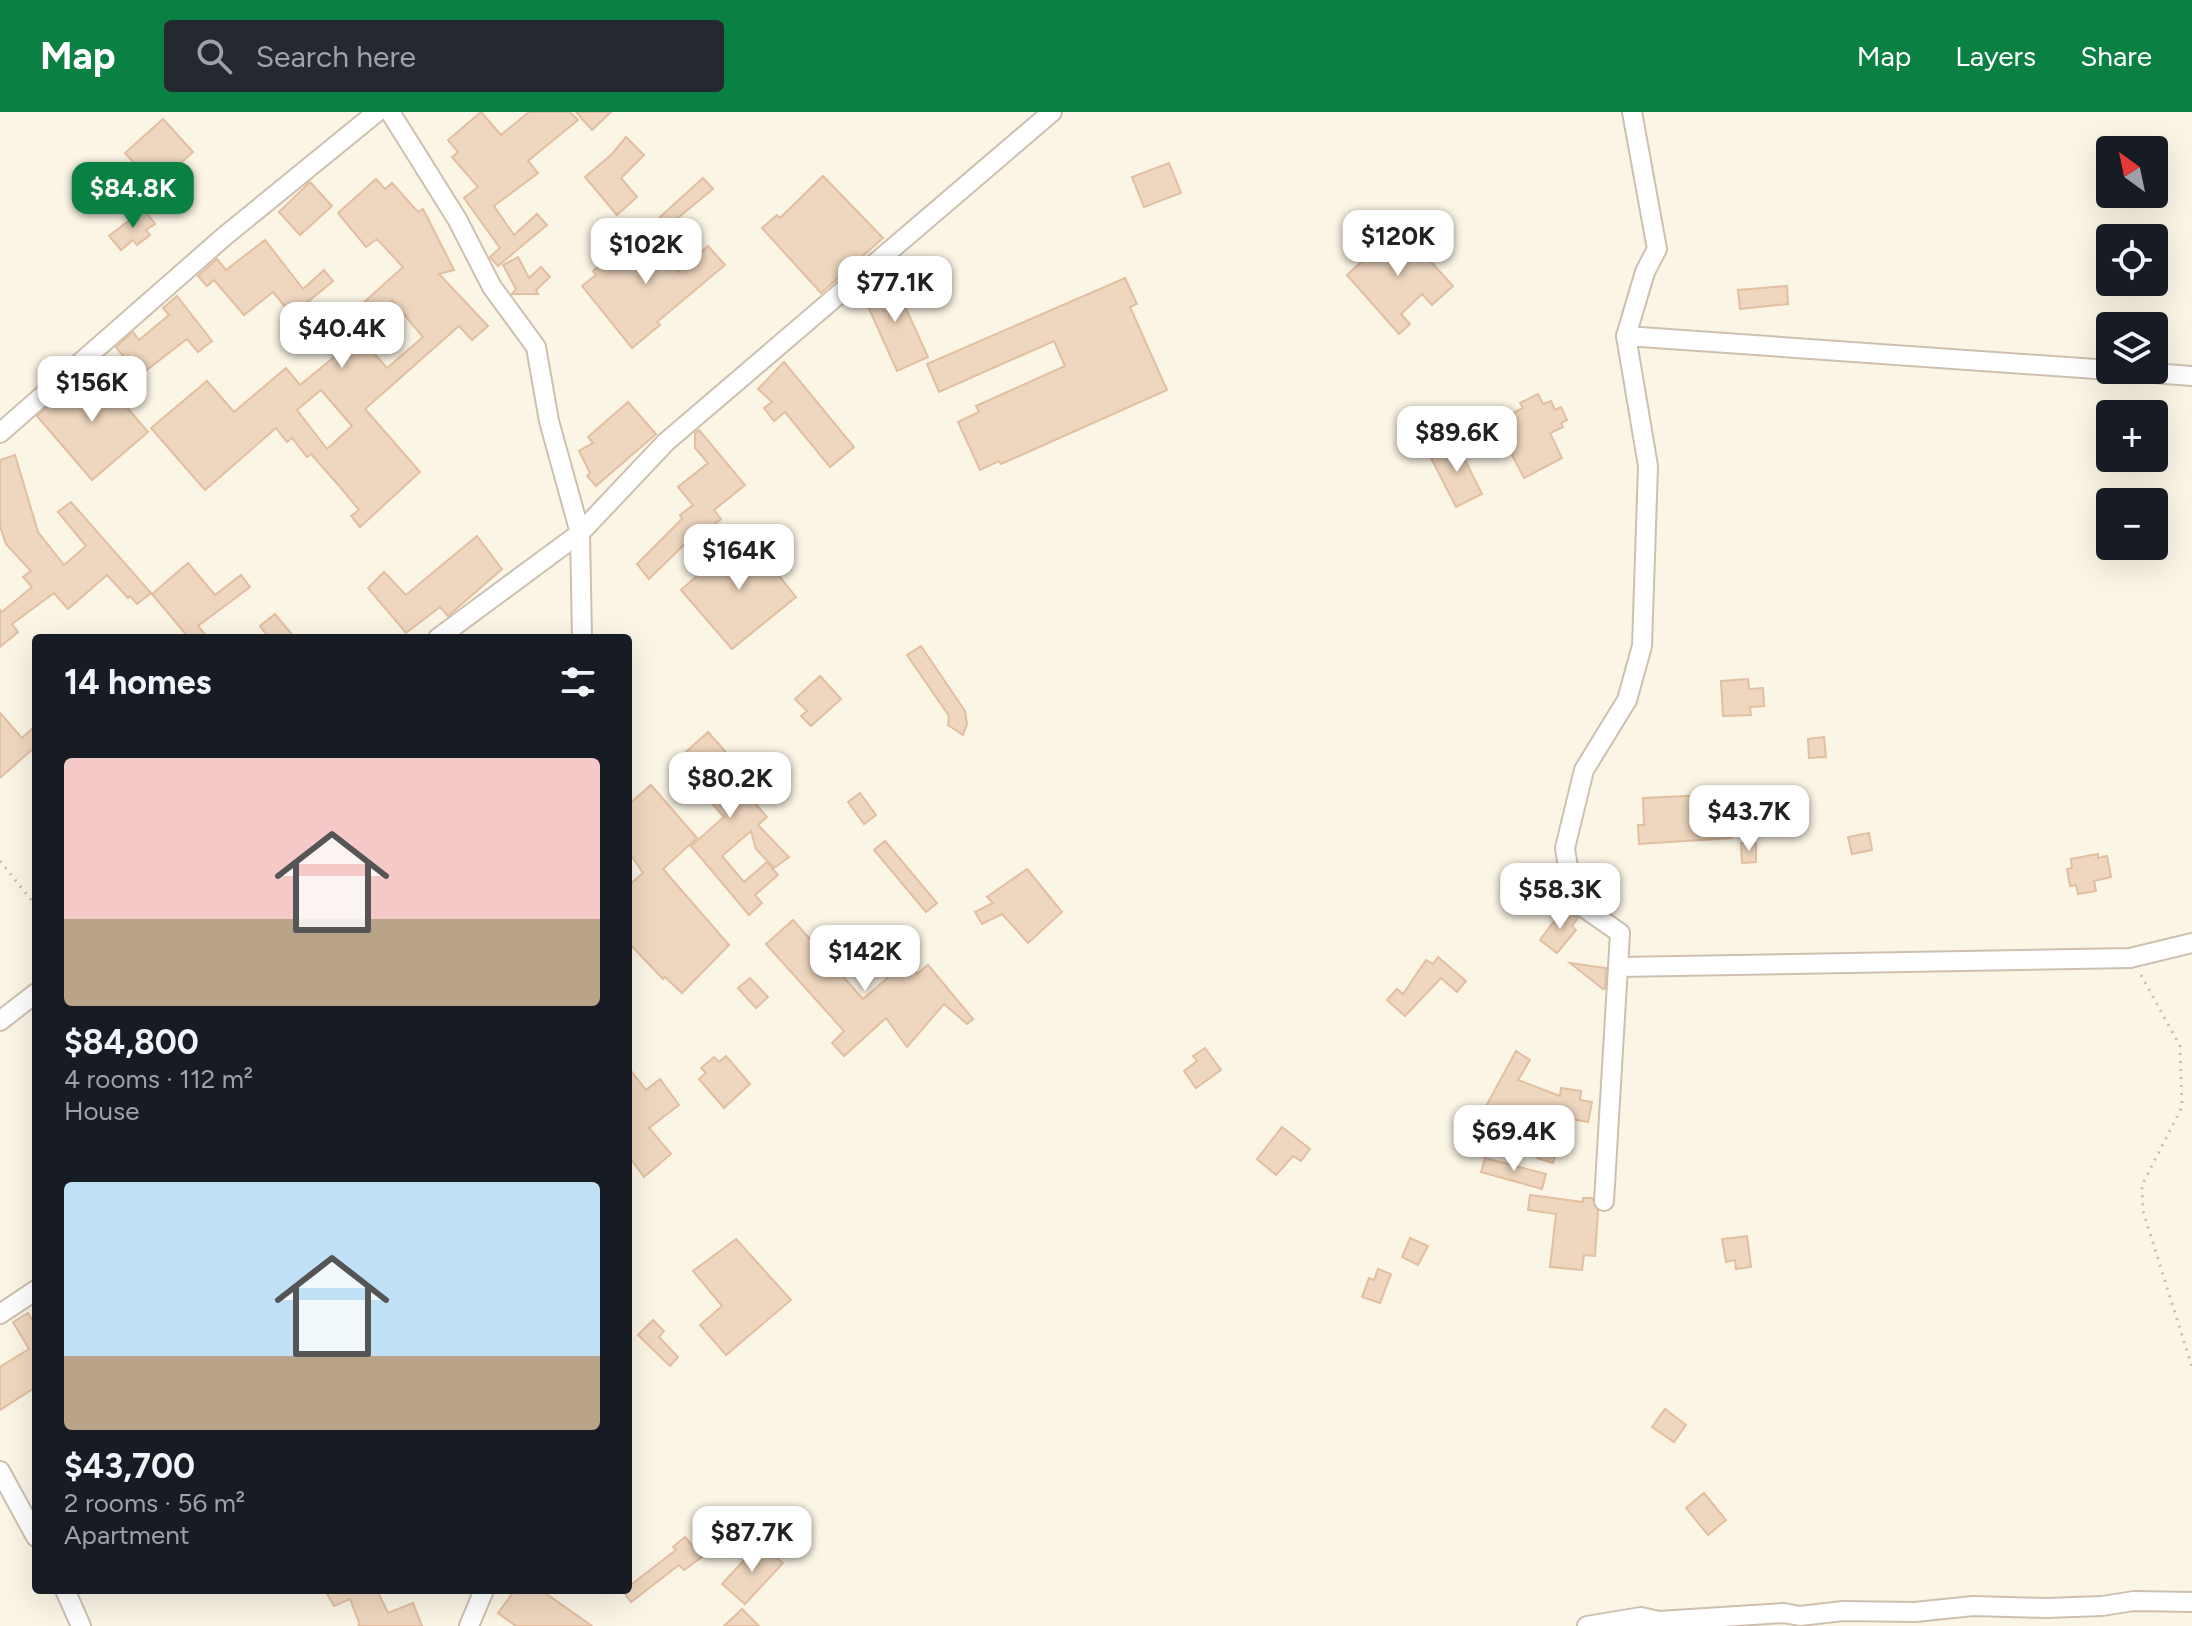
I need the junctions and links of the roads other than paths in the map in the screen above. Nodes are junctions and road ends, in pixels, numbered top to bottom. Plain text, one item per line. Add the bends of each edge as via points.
1 (377, 112) edge
2 (390, 112) edge
3 (1052, 112) edge
4 (1632, 112) edge
5 (1626, 336) junction
6 (2096, 369) edge
7 (2168, 374) edge
8 (2192, 376) edge
9 (0, 433) edge
10 (580, 533) junction
11 (443, 634) edge
12 (582, 634) edge
13 (2192, 943) edge
14 (1619, 967) junction
15 (32, 996) edge
16 (0, 1021) edge
17 (1604, 1201) dead end
18 (32, 1293) edge
19 (0, 1314) edge
20 (0, 1471) edge
21 (32, 1530) edge
22 (67, 1594) edge
23 (482, 1594) edge
24 (2192, 1602) edge
25 (81, 1626) edge
26 (469, 1626) edge
27 (1587, 1626) edge

1 - 9 street via 226,235
2 - 10 street via 457,219 492,287 536,347 549,421
3 - 10 street via 666,442
4 - 5 street via 1657,249
5 - 6 street
5 - 14 street via 1648,466 1642,646 1627,700 1584,770 1565,848 1573,900 1620,933
7 - 8 street
10 - 11 street
10 - 12 street
13 - 14 street via 2130,958
14 - 17 street
15 - 16 street
18 - 19 street
20 - 21 street
22 - 25 street
23 - 26 street
24 - 27 street via 1659,1621 1641,1617

